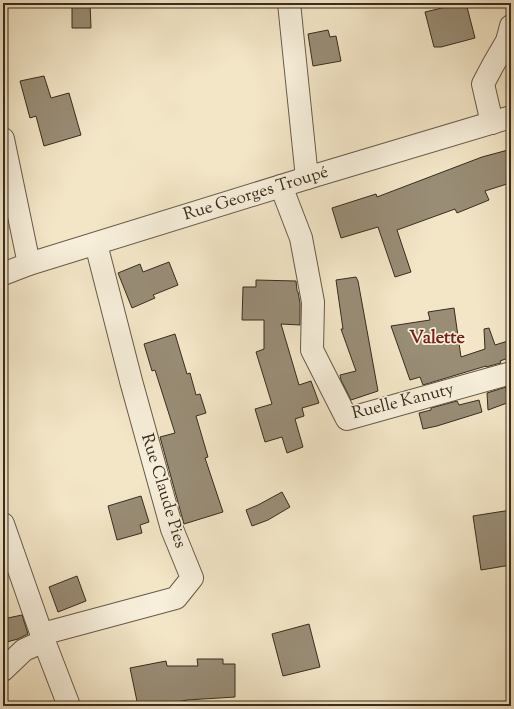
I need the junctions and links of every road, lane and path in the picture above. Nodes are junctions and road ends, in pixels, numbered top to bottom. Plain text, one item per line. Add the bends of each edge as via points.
1 (290, 3) edge
2 (511, 26) edge
3 (502, 120) edge
4 (3, 139) edge
5 (307, 178) junction
6 (281, 186) junction
7 (96, 244) junction
8 (29, 264) junction
9 (3, 274) edge
10 (511, 373) edge
11 (3, 524) edge
12 (12, 576) edge
13 (43, 638) junction
14 (3, 670) edge
15 (69, 706) edge

1 - 5 street
2 - 3 street via 506,41 483,84
3 - 5 street, Rue Georges Troupé
4 - 8 street
5 - 6 street, Rue Georges Troupé
6 - 7 street, Rue Georges Troupé
6 - 10 street, Ruelle Kanuty via 302,238 306,259 313,302 312,350 347,419
7 - 8 street, Rue Georges Troupé
7 - 13 street, Rue Claude Pies via 172,529 192,578 176,598
8 - 9 street, Rue Georges Troupé
11 - 12 street
12 - 13 street
13 - 14 street via 24,650
13 - 15 street

